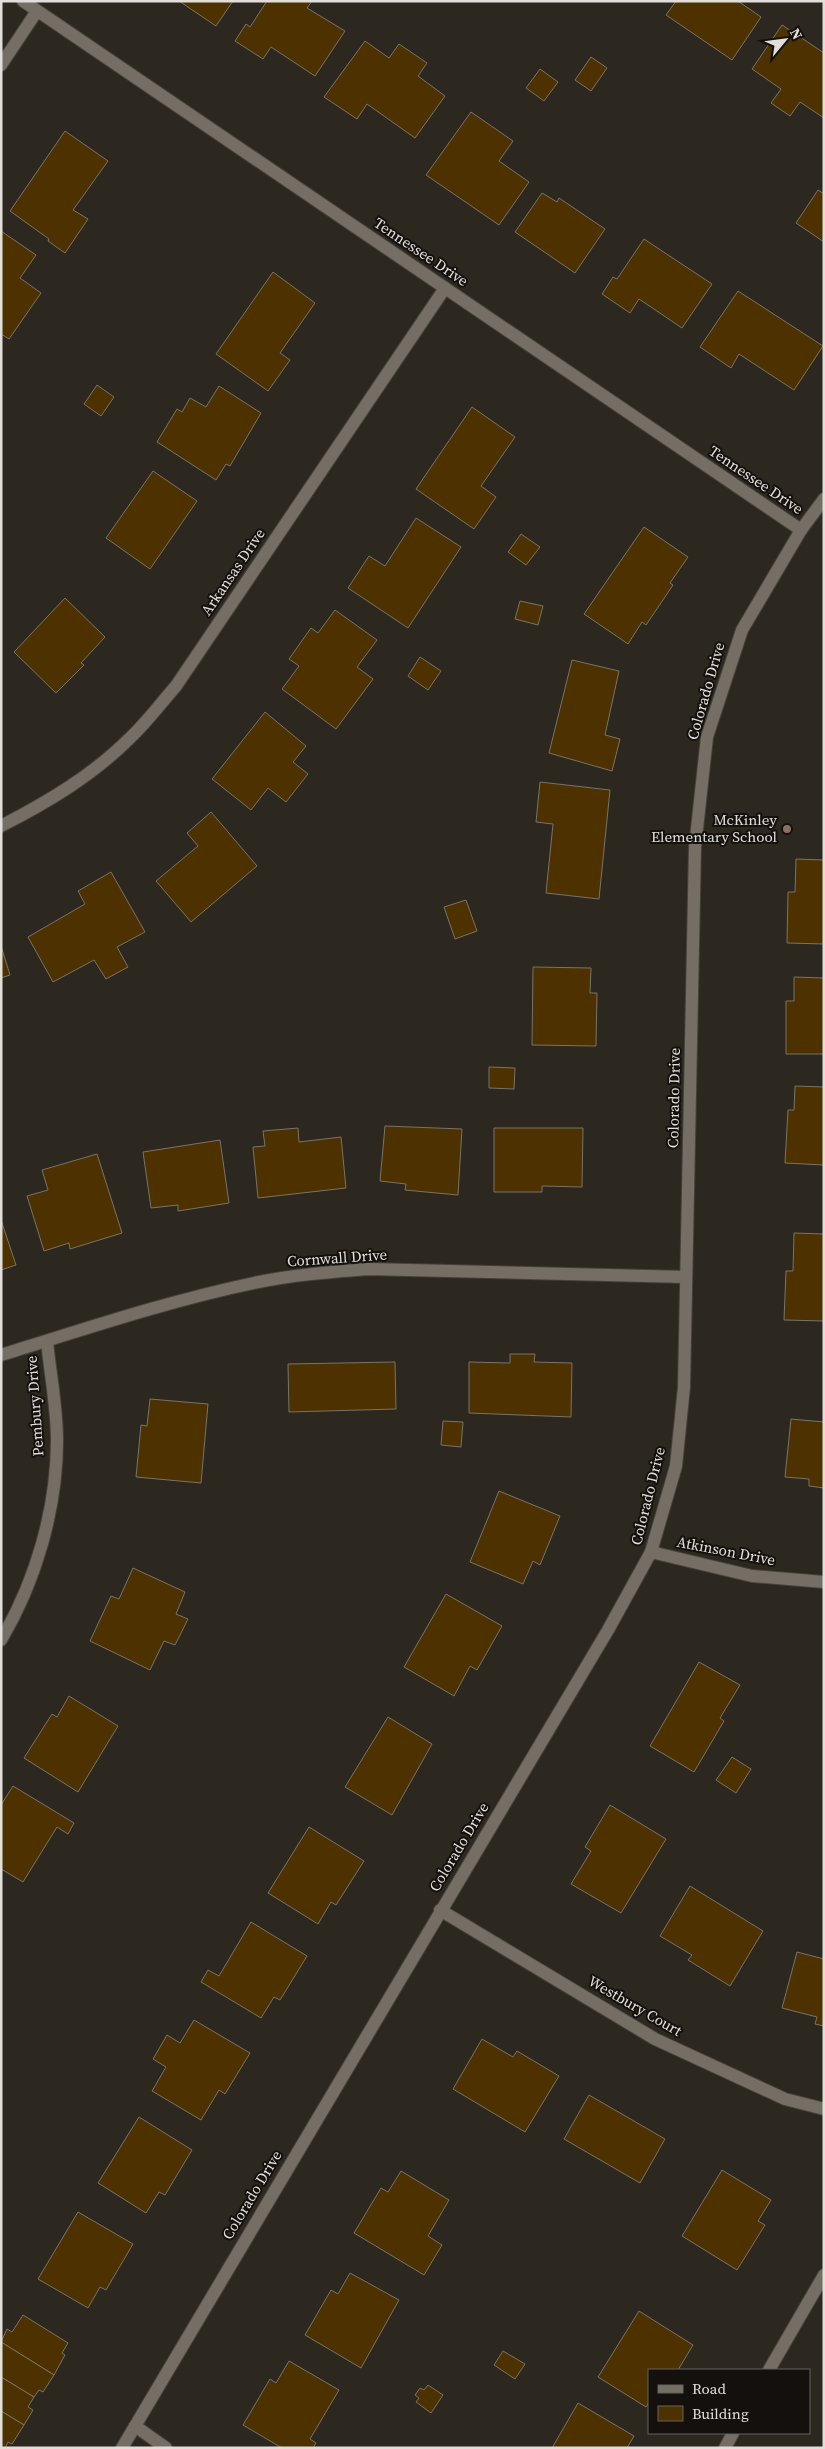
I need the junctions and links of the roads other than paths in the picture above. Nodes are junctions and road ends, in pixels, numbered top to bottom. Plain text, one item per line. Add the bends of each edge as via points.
1 (23, 1) edge
2 (37, 11) junction
3 (1, 65) edge
4 (445, 288) junction
5 (824, 499) edge
6 (801, 530) junction
7 (1, 826) edge
8 (686, 1277) junction
9 (47, 1341) junction
10 (1, 1355) edge
11 (652, 1552) junction
12 (824, 1582) edge
13 (1, 1640) edge
14 (440, 1910) junction
15 (824, 2109) edge
16 (824, 2275) edge
17 (770, 2369) edge
18 (135, 2426) junction
19 (732, 2434) edge
20 (122, 2448) edge
21 (166, 2448) edge
22 (725, 2448) edge

1 - 2 street, Tennessee Drive
2 - 3 street
2 - 4 street, Tennessee Drive
4 - 6 street, Tennessee Drive
4 - 7 street, Arkansas Drive via 176,686 132,737 104,762 49,801
5 - 6 street, Colorado Drive
6 - 8 street, Colorado Drive via 742,630 707,737 695,847
8 - 9 street, Cornwall Drive via 368,1269 320,1273 256,1282 162,1305
8 - 11 street, Colorado Drive via 684,1387 676,1466
9 - 10 street, Cornwall Drive
9 - 13 street, Pembury Drive via 57,1439 54,1476 43,1540 22,1600
11 - 12 street, Atkinson Drive via 752,1576
11 - 14 street, Colorado Drive
14 - 15 street, Westbury Court via 654,2039 785,2099
14 - 18 street, Colorado Drive
16 - 17 street
18 - 20 street, Colorado Drive
18 - 21 street
19 - 22 street

